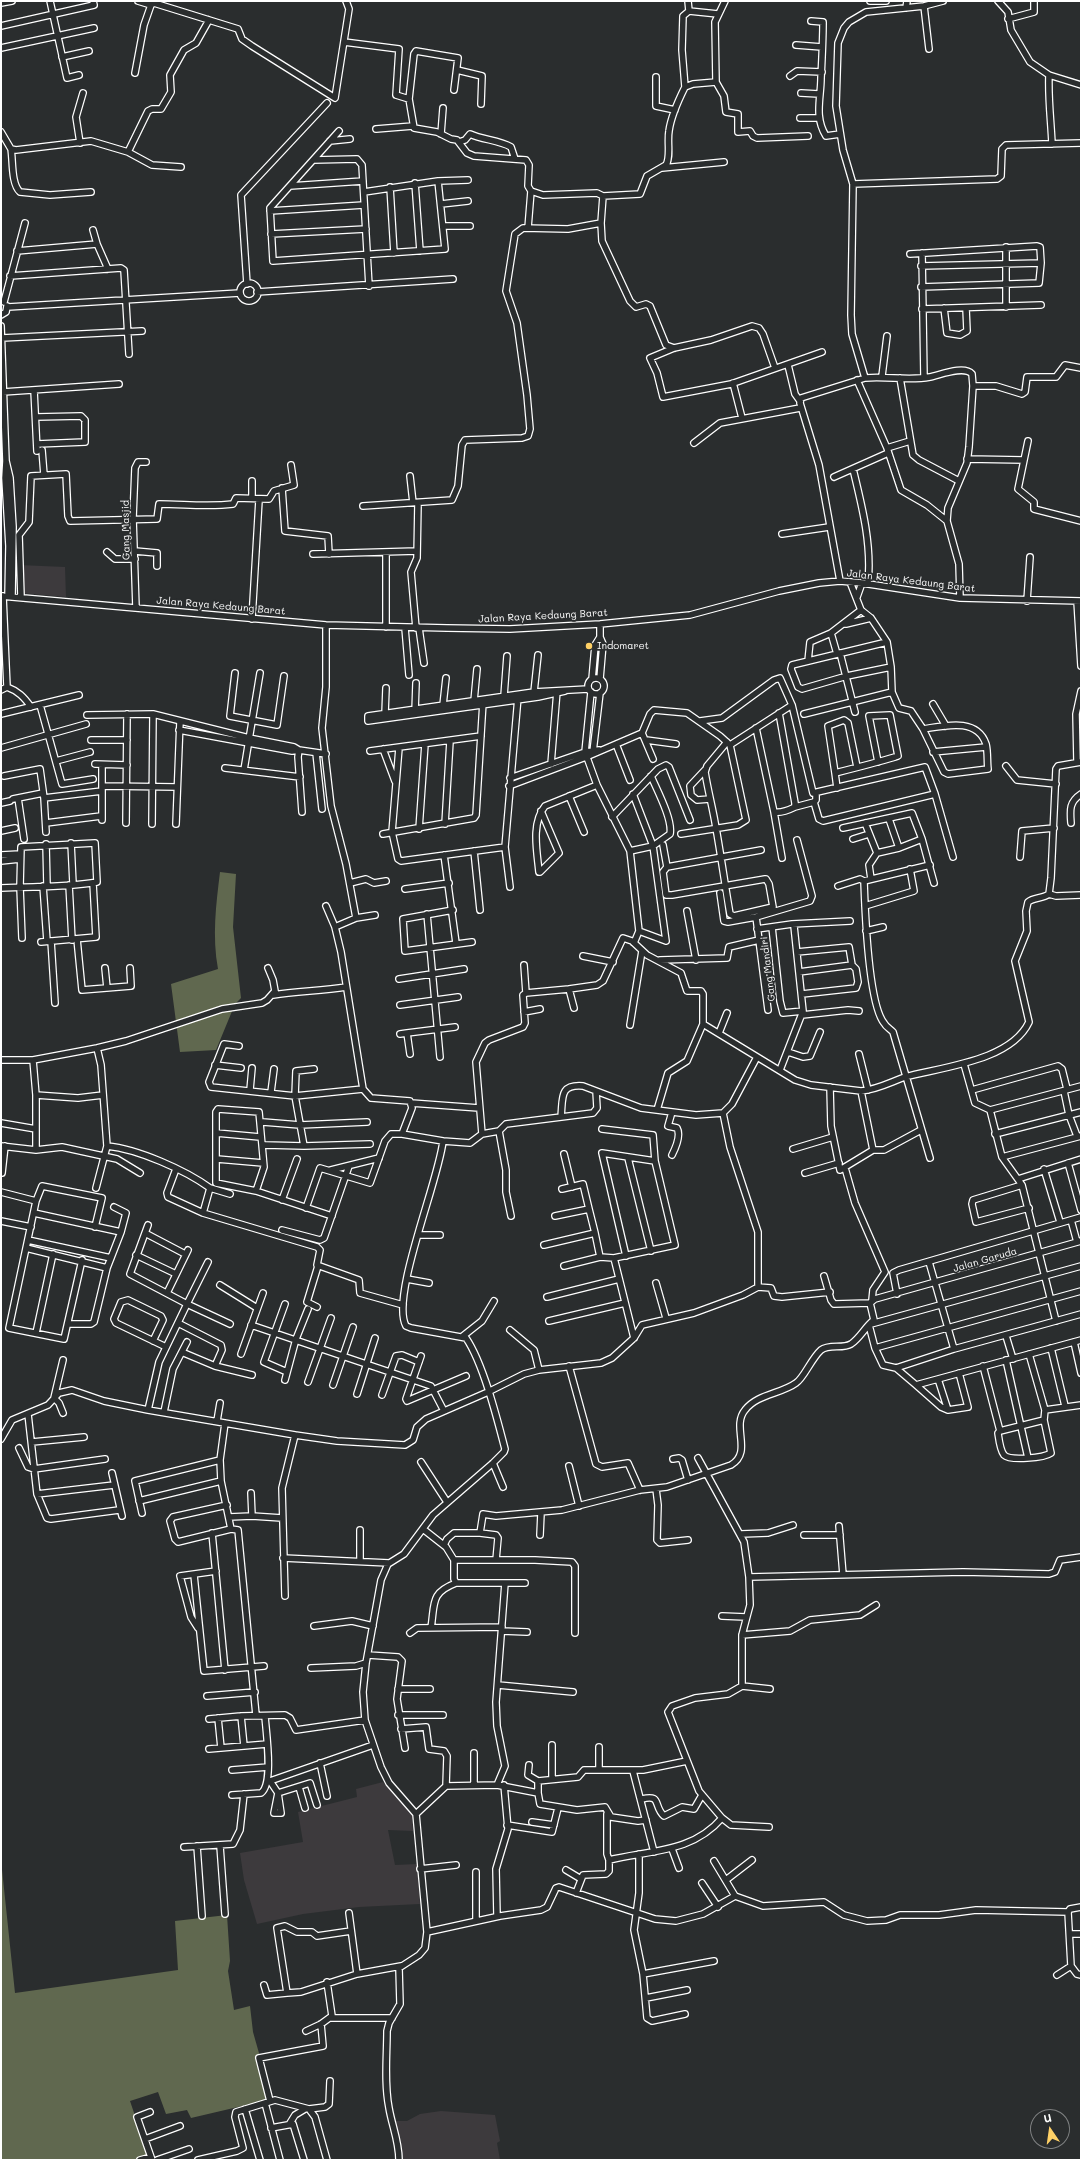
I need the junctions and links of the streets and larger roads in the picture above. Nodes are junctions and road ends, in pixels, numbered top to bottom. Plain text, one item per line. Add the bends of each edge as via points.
1 (12, 1) edge
2 (50, 1) edge
3 (93, 1) edge
4 (138, 1) edge
5 (346, 1) edge
6 (688, 1) edge
7 (725, 1) edge
8 (870, 1) edge
9 (886, 1) edge
10 (906, 1) edge
11 (943, 1) edge
12 (998, 1) edge
13 (1034, 1) edge
14 (1, 3) edge
15 (151, 4) junction
16 (167, 4) edge
17 (924, 6) junction
18 (906, 8) junction
19 (689, 11) junction
20 (53, 14) junction
21 (718, 14) junction
22 (1008, 19) junction
23 (209, 20) junction
24 (811, 21) dead end
25 (1, 26) edge
26 (94, 28) dead end
27 (58, 36) junction
28 (344, 42) junction
29 (796, 45) dead end
30 (822, 46) junction
31 (1, 48) edge
32 (929, 49) dead end
33 (89, 51) dead end
34 (62, 57) junction
35 (458, 70) junction
36 (822, 72) junction
37 (135, 74) dead end
38 (79, 75) dead end
39 (1049, 75) junction
40 (790, 76) dead end
41 (656, 77) dead end
42 (716, 82) junction
43 (1081, 85) edge
44 (685, 87) junction
45 (454, 90) dead end
46 (83, 93) dead end
47 (801, 93) dead end
48 (819, 94) junction
49 (409, 99) junction
50 (327, 103) dead end
51 (481, 104) dead end
52 (442, 108) dead end
53 (675, 110) junction
54 (800, 118) dead end
55 (818, 118) junction
56 (413, 126) junction
57 (376, 129) dead end
58 (339, 131) dead end
59 (1, 132) edge
60 (441, 134) junction
61 (840, 134) junction
62 (808, 136) dead end
63 (350, 139) dead end
64 (330, 141) junction
65 (459, 142) junction
66 (80, 143) junction
67 (1081, 143) edge
68 (1052, 144) junction
69 (11, 149) junction
70 (128, 152) junction
71 (515, 159) junction
72 (313, 160) junction
73 (724, 162) dead end
74 (181, 167) dead end
75 (662, 168) junction
76 (468, 180) dead end
77 (363, 181) junction
78 (438, 181) junction
79 (415, 184) junction
80 (853, 184) junction
81 (290, 186) junction
82 (390, 187) junction
83 (531, 191) junction
84 (90, 192) dead end
85 (364, 192) junction
86 (603, 196) junction
87 (468, 201) dead end
88 (441, 204) junction
89 (364, 205) junction
90 (270, 211) junction
91 (25, 223) dead end
92 (601, 223) junction
93 (443, 226) junction
94 (470, 226) dead end
95 (528, 228) junction
96 (366, 229) junction
97 (93, 230) dead end
98 (271, 234) junction
99 (98, 244) junction
100 (1006, 247) junction
101 (17, 251) junction
102 (420, 251) junction
103 (394, 253) junction
104 (922, 253) junction
105 (910, 254) dead end
106 (367, 255) junction
107 (1041, 263) junction
108 (1006, 264) junction
109 (921, 266) junction
110 (108, 269) junction
111 (10, 276) junction
112 (453, 279) dead end
113 (247, 284) junction
114 (369, 286) junction
115 (1006, 286) junction
116 (921, 287) junction
117 (258, 292) junction
118 (240, 293) junction
119 (2, 301) edge
120 (125, 301) junction
121 (1040, 305) dead end
122 (1006, 307) junction
123 (8, 308) junction
124 (944, 308) junction
125 (966, 308) junction
126 (922, 309) junction
127 (1, 315) edge
128 (1, 326) edge
129 (142, 331) dead end
130 (128, 332) junction
131 (887, 336) dead end
132 (2, 338) junction
133 (674, 348) junction
134 (822, 352) dead end
135 (129, 354) dead end
136 (788, 365) junction
137 (775, 368) junction
138 (1081, 368) edge
139 (882, 376) junction
140 (865, 378) junction
141 (900, 378) junction
142 (924, 378) junction
143 (857, 380) junction
144 (733, 383) junction
145 (119, 384) dead end
146 (973, 386) junction
147 (34, 390) junction
148 (3, 392) junction
149 (800, 401) junction
150 (2, 402) edge
151 (800, 408) junction
152 (36, 417) junction
153 (742, 418) junction
154 (1028, 440) dead end
155 (910, 441) junction
156 (694, 443) dead end
157 (37, 444) junction
158 (888, 450) junction
159 (967, 459) junction
160 (1024, 460) junction
161 (146, 462) dead end
162 (291, 465) dead end
163 (853, 469) junction
164 (44, 475) junction
165 (410, 476) dead end
166 (834, 477) dead end
167 (252, 481) dead end
168 (959, 481) junction
169 (282, 488) junction
170 (252, 498) junction
171 (259, 500) junction
172 (416, 503) junction
173 (363, 506) dead end
174 (133, 518) junction
175 (947, 521) junction
176 (1081, 521) edge
177 (829, 527) junction
178 (782, 534) dead end
179 (135, 551) junction
180 (417, 551) junction
181 (107, 552) dead end
182 (386, 553) junction
183 (313, 554) dead end
184 (329, 554) junction
185 (1030, 557) dead end
186 (135, 559) junction
187 (157, 566) dead end
188 (840, 581) junction
189 (850, 582) junction
190 (862, 582) junction
191 (868, 584) junction
192 (6, 596) edge
193 (21, 597) junction
194 (857, 597) junction
195 (960, 598) junction
196 (1027, 601) junction
197 (1079, 601) edge
198 (136, 608) junction
199 (861, 610) junction
200 (871, 618) junction
201 (252, 619) junction
202 (326, 624) junction
203 (600, 624) junction
204 (844, 624) junction
205 (386, 627) junction
206 (405, 628) junction
207 (418, 628) junction
208 (832, 633) junction
209 (600, 637) junction
210 (887, 642) junction
211 (839, 653) junction
212 (538, 655) dead end
213 (508, 656) dead end
214 (808, 661) junction
215 (424, 663) dead end
216 (1081, 666) edge
217 (891, 667) junction
218 (477, 669) dead end
219 (235, 673) dead end
220 (260, 673) dead end
221 (284, 676) dead end
222 (409, 676) dead end
223 (847, 676) junction
224 (446, 678) dead end
225 (592, 679) junction
226 (600, 679) junction
227 (416, 682) dead end
228 (6, 687) junction
229 (386, 688) dead end
230 (1, 690) edge
231 (590, 690) junction
232 (1081, 691) edge
233 (534, 692) junction
234 (557, 692) junction
235 (892, 692) junction
236 (600, 693) junction
237 (79, 695) dead end
238 (504, 696) junction
239 (518, 697) junction
240 (474, 700) junction
241 (483, 702) junction
242 (853, 702) junction
243 (933, 704) dead end
244 (40, 705) junction
245 (443, 705) junction
246 (792, 705) junction
247 (31, 707) junction
248 (415, 712) junction
249 (855, 712) dead end
250 (779, 713) junction
251 (1, 714) edge
252 (127, 714) junction
253 (153, 714) junction
254 (385, 714) junction
255 (804, 714) dead end
256 (87, 715) dead end
257 (696, 718) junction
258 (180, 721) junction
259 (252, 721) junction
260 (86, 724) dead end
261 (946, 726) junction
262 (756, 728) junction
263 (923, 729) junction
264 (179, 730) junction
265 (642, 733) junction
266 (49, 735) junction
267 (481, 736) junction
268 (586, 739) junction
269 (594, 739) junction
270 (92, 740) dead end
271 (127, 740) junction
272 (249, 740) junction
273 (646, 740) junction
274 (450, 741) junction
275 (728, 743) junction
276 (425, 744) junction
277 (616, 744) junction
278 (676, 744) dead end
279 (986, 747) junction
280 (1, 748) edge
281 (400, 748) junction
282 (383, 749) junction
283 (299, 750) junction
284 (370, 750) dead end
285 (90, 752) dead end
286 (593, 752) junction
287 (933, 752) junction
288 (316, 753) junction
289 (326, 754) junction
290 (586, 755) junction
291 (653, 759) dead end
292 (56, 761) junction
293 (878, 762) junction
294 (1079, 762) edge
295 (95, 764) dead end
296 (551, 764) junction
297 (102, 765) junction
298 (127, 765) junction
299 (1006, 766) dead end
300 (857, 767) junction
301 (225, 768) dead end
302 (244, 770) junction
303 (705, 770) junction
304 (835, 773) junction
305 (2, 776) edge
306 (651, 776) junction
307 (300, 777) junction
308 (510, 778) junction
309 (93, 779) dead end
310 (630, 780) dead end
311 (396, 783) junction
312 (1056, 784) junction
313 (597, 785) junction
314 (127, 786) junction
315 (509, 786) junction
316 (152, 787) junction
317 (177, 787) junction
318 (837, 788) junction
319 (102, 789) junction
320 (816, 793) junction
321 (633, 794) junction
322 (935, 794) junction
323 (1081, 794) edge
324 (44, 796) junction
325 (569, 796) junction
326 (13, 799) junction
327 (710, 799) junction
328 (814, 802) junction
329 (1, 803) edge
330 (795, 806) junction
331 (322, 809) dead end
332 (541, 811) junction
333 (302, 812) dead end
334 (774, 812) junction
335 (612, 817) junction
336 (889, 819) junction
337 (690, 820) dead end
338 (126, 823) dead end
339 (866, 823) junction
340 (1071, 823) dead end
341 (46, 824) junction
342 (152, 824) dead end
343 (176, 824) dead end
344 (445, 824) junction
345 (15, 828) dead end
346 (843, 828) dead end
347 (1054, 828) junction
348 (419, 829) junction
349 (716, 829) junction
350 (1, 831) edge
351 (46, 832) dead end
352 (392, 832) junction
353 (584, 832) dead end
354 (383, 834) dead end
355 (681, 834) dead end
356 (869, 834) junction
357 (24, 839) dead end
358 (853, 839) dead end
359 (922, 839) junction
360 (797, 840) dead end
361 (71, 843) junction
362 (46, 844) junction
363 (663, 845) dead end
364 (653, 846) junction
365 (505, 847) junction
366 (899, 848) junction
367 (761, 850) dead end
368 (474, 851) junction
369 (630, 851) junction
370 (877, 853) junction
371 (1, 855) edge
372 (444, 856) junction
373 (953, 856) dead end
374 (20, 857) junction
375 (1020, 857) dead end
376 (720, 858) junction
377 (782, 858) dead end
378 (1, 861) edge
379 (930, 865) junction
380 (667, 867) junction
381 (910, 869) junction
382 (871, 879) junction
383 (386, 881) dead end
384 (864, 881) junction
385 (93, 883) junction
386 (449, 883) junction
387 (934, 883) dead end
388 (71, 884) junction
389 (350, 884) junction
390 (45, 886) junction
391 (725, 886) junction
392 (838, 886) dead end
393 (20, 887) junction
394 (510, 887) dead end
395 (1, 888) edge
396 (405, 889) dead end
397 (720, 893) dead end
398 (1048, 894) junction
399 (1081, 895) edge
400 (326, 906) dead end
401 (865, 906) junction
402 (453, 910) junction
403 (480, 910) dead end
404 (687, 911) dead end
405 (427, 914) junction
406 (375, 915) dead end
407 (756, 917) junction
408 (356, 918) junction
409 (850, 921) dead end
410 (794, 926) junction
411 (335, 927) junction
412 (772, 927) junction
413 (883, 927) dead end
414 (757, 929) junction
415 (639, 931) junction
416 (866, 931) junction
417 (22, 938) dead end
418 (74, 939) junction
419 (759, 940) junction
420 (46, 941) junction
421 (472, 942) dead end
422 (634, 943) junction
423 (456, 944) junction
424 (429, 948) junction
425 (642, 951) junction
426 (797, 952) junction
427 (583, 956) dead end
428 (660, 960) junction
429 (696, 960) junction
430 (613, 962) junction
431 (524, 965) dead end
432 (852, 965) junction
433 (105, 968) dead end
434 (130, 968) dead end
435 (268, 968) dead end
436 (464, 969) dead end
437 (799, 972) junction
438 (431, 974) junction
439 (399, 979) dead end
440 (346, 987) junction
441 (107, 988) junction
442 (569, 989) junction
443 (526, 993) junction
444 (802, 994) junction
445 (272, 995) junction
446 (458, 997) dead end
447 (434, 1000) junction
448 (55, 1003) dead end
449 (400, 1005) dead end
450 (574, 1008) dead end
451 (540, 1009) dead end
452 (768, 1010) dead end
453 (859, 1011) dead end
454 (524, 1012) junction
455 (727, 1013) dead end
456 (803, 1013) junction
457 (703, 1024) junction
458 (630, 1025) dead end
459 (455, 1027) dead end
460 (436, 1029) junction
461 (820, 1032) dead end
462 (407, 1033) junction
463 (719, 1033) junction
464 (400, 1034) dead end
465 (239, 1046) dead end
466 (97, 1048) junction
467 (788, 1052) junction
468 (410, 1054) dead end
469 (859, 1054) dead end
470 (440, 1057) dead end
471 (757, 1057) junction
472 (1, 1060) edge
473 (33, 1060) junction
474 (964, 1064) junction
475 (215, 1065) junction
476 (241, 1068) dead end
477 (252, 1068) dead end
478 (274, 1069) dead end
479 (314, 1070) dead end
480 (780, 1070) junction
481 (906, 1077) junction
482 (1081, 1086) edge
483 (830, 1087) junction
484 (363, 1089) junction
485 (250, 1090) junction
486 (868, 1090) junction
487 (972, 1090) junction
488 (1065, 1090) junction
489 (596, 1091) junction
490 (861, 1091) junction
491 (271, 1092) junction
492 (36, 1095) junction
493 (103, 1096) junction
494 (295, 1096) junction
495 (411, 1103) junction
496 (479, 1108) junction
497 (657, 1110) junction
498 (990, 1110) junction
499 (672, 1112) junction
500 (1081, 1112) edge
501 (723, 1113) junction
502 (1069, 1115) junction
503 (561, 1117) junction
504 (263, 1122) dead end
505 (367, 1122) dead end
506 (1, 1123) edge
507 (300, 1125) junction
508 (36, 1129) junction
509 (602, 1129) dead end
510 (920, 1130) junction
511 (499, 1131) junction
512 (216, 1134) junction
513 (402, 1134) junction
514 (482, 1134) junction
515 (995, 1134) junction
516 (1079, 1136) edge
517 (260, 1137) junction
518 (833, 1137) junction
519 (443, 1141) junction
520 (370, 1144) dead end
521 (265, 1145) dead end
522 (3, 1146) edge
523 (107, 1146) junction
524 (304, 1146) junction
525 (793, 1149) dead end
526 (36, 1150) junction
527 (873, 1150) junction
528 (564, 1154) dead end
529 (672, 1155) dead end
530 (105, 1157) junction
531 (1002, 1157) junction
532 (379, 1158) junction
533 (628, 1158) junction
534 (930, 1158) dead end
535 (216, 1159) junction
536 (297, 1159) dead end
537 (1081, 1160) edge
538 (654, 1161) junction
539 (263, 1163) junction
540 (839, 1163) junction
541 (1068, 1163) junction
542 (349, 1166) junction
543 (845, 1168) junction
544 (176, 1169) junction
545 (1044, 1169) junction
546 (331, 1170) junction
547 (2, 1173) edge
548 (140, 1173) dead end
549 (805, 1173) dead end
550 (345, 1175) junction
551 (1018, 1178) junction
552 (1022, 1184) junction
553 (572, 1187) junction
554 (96, 1188) dead end
555 (210, 1188) junction
556 (562, 1189) dead end
557 (256, 1191) junction
558 (1, 1192) edge
559 (230, 1194) dead end
560 (282, 1200) junction
561 (36, 1201) junction
562 (114, 1207) dead end
563 (306, 1208) junction
564 (1029, 1208) junction
565 (589, 1209) junction
566 (1081, 1210) edge
567 (34, 1213) junction
568 (203, 1213) junction
569 (332, 1216) junction
570 (511, 1216) dead end
571 (555, 1216) dead end
572 (1081, 1217) edge
573 (1071, 1220) junction
574 (1, 1221) edge
575 (1060, 1222) junction
576 (148, 1225) dead end
577 (31, 1227) junction
578 (95, 1227) junction
579 (282, 1230) dead end
580 (1033, 1231) junction
581 (121, 1232) junction
582 (145, 1233) junction
583 (595, 1234) junction
584 (419, 1235) junction
585 (440, 1235) dead end
586 (28, 1240) junction
587 (1079, 1241) edge
588 (544, 1245) dead end
589 (26, 1248) junction
590 (651, 1251) junction
591 (1039, 1253) junction
592 (53, 1254) junction
593 (136, 1255) junction
594 (626, 1256) junction
595 (600, 1257) junction
596 (110, 1258) junction
597 (614, 1258) junction
598 (82, 1260) junction
599 (208, 1262) dead end
600 (929, 1262) junction
601 (318, 1266) junction
602 (564, 1266) dead end
603 (1081, 1266) edge
604 (107, 1268) junction
605 (176, 1274) junction
606 (824, 1276) dead end
607 (1045, 1276) junction
608 (407, 1279) junction
609 (619, 1279) junction
610 (656, 1283) dead end
611 (935, 1283) junction
612 (429, 1284) dead end
613 (220, 1285) dead end
614 (758, 1287) junction
615 (1081, 1291) edge
616 (830, 1292) junction
617 (167, 1293) junction
618 (263, 1293) dead end
619 (897, 1294) junction
620 (547, 1296) dead end
621 (1051, 1300) junction
622 (494, 1301) dead end
623 (871, 1302) junction
624 (625, 1303) junction
625 (187, 1304) junction
626 (285, 1304) dead end
627 (941, 1304) junction
628 (403, 1305) junction
629 (317, 1307) dead end
630 (257, 1308) junction
631 (308, 1309) dead end
632 (1081, 1314) edge
633 (331, 1318) dead end
634 (666, 1318) junction
635 (1056, 1321) junction
636 (549, 1322) dead end
637 (178, 1323) junction
638 (68, 1324) junction
639 (230, 1324) dead end
640 (251, 1324) junction
641 (869, 1325) junction
642 (353, 1327) dead end
643 (948, 1327) junction
644 (510, 1330) dead end
645 (275, 1332) junction
646 (36, 1333) junction
647 (462, 1336) junction
648 (1006, 1336) junction
649 (375, 1338) dead end
650 (634, 1338) junction
651 (296, 1339) junction
652 (1081, 1340) edge
653 (153, 1341) junction
654 (187, 1342) dead end
655 (1074, 1342) junction
656 (166, 1347) junction
657 (320, 1348) junction
658 (875, 1348) junction
659 (1051, 1348) junction
660 (954, 1349) junction
661 (184, 1353) dead end
662 (241, 1354) dead end
663 (1029, 1354) junction
664 (343, 1356) junction
665 (1013, 1359) junction
666 (63, 1360) dead end
667 (1006, 1360) junction
668 (366, 1364) junction
669 (215, 1366) junction
670 (569, 1366) junction
671 (983, 1366) junction
672 (896, 1368) junction
673 (539, 1370) junction
674 (390, 1371) junction
675 (287, 1372) junction
676 (1081, 1373) edge
677 (959, 1374) junction
678 (252, 1375) dead end
679 (466, 1376) dead end
680 (938, 1379) junction
681 (285, 1380) dead end
682 (413, 1380) junction
683 (308, 1382) dead end
684 (333, 1385) dead end
685 (916, 1385) junction
686 (434, 1390) junction
687 (488, 1392) junction
688 (357, 1394) dead end
689 (382, 1395) dead end
690 (54, 1398) junction
691 (220, 1403) dead end
692 (1081, 1405) edge
693 (1065, 1406) junction
694 (148, 1410) junction
695 (948, 1410) junction
696 (1045, 1410) junction
697 (444, 1411) junction
698 (164, 1412) junction
699 (63, 1413) dead end
700 (28, 1414) junction
701 (1044, 1420) junction
702 (217, 1421) junction
703 (225, 1422) junction
704 (1021, 1426) junction
705 (1000, 1430) junction
706 (294, 1435) junction
707 (84, 1437) dead end
708 (1, 1439) edge
709 (32, 1442) junction
710 (19, 1448) dead end
711 (698, 1458) dead end
712 (1028, 1458) junction
713 (105, 1459) dead end
714 (673, 1459) dead end
715 (220, 1460) junction
716 (421, 1462) dead end
717 (493, 1463) junction
718 (569, 1466) dead end
719 (34, 1469) junction
720 (707, 1472) junction
721 (112, 1473) dead end
722 (688, 1480) junction
723 (221, 1481) junction
724 (114, 1485) junction
725 (503, 1487) dead end
726 (656, 1489) junction
727 (640, 1490) junction
728 (251, 1493) dead end
729 (37, 1494) junction
730 (139, 1500) junction
731 (447, 1502) junction
732 (227, 1505) junction
733 (579, 1506) junction
734 (119, 1510) junction
735 (541, 1513) junction
736 (142, 1514) dead end
737 (122, 1516) dead end
738 (252, 1516) junction
739 (229, 1517) junction
740 (282, 1518) junction
741 (793, 1525) dead end
742 (839, 1526) dead end
743 (423, 1528) junction
744 (231, 1529) junction
745 (360, 1530) dead end
746 (212, 1533) junction
747 (480, 1533) junction
748 (741, 1534) junction
749 (540, 1535) dead end
750 (804, 1535) dead end
751 (840, 1535) junction
752 (688, 1540) dead end
753 (444, 1545) junction
754 (1081, 1557) edge
755 (283, 1558) junction
756 (360, 1560) junction
757 (454, 1560) junction
758 (496, 1560) junction
759 (390, 1563) junction
760 (216, 1571) junction
761 (194, 1574) junction
762 (843, 1575) junction
763 (749, 1577) junction
764 (456, 1583) junction
765 (506, 1583) junction
766 (526, 1583) dead end
767 (285, 1596) dead end
768 (876, 1605) dead end
769 (722, 1616) dead end
770 (746, 1617) junction
771 (314, 1626) dead end
772 (373, 1626) junction
773 (431, 1628) junction
774 (502, 1629) junction
775 (200, 1630) junction
776 (527, 1632) dead end
777 (410, 1633) dead end
778 (575, 1633) dead end
779 (742, 1635) junction
780 (368, 1655) junction
781 (366, 1662) junction
782 (264, 1666) dead end
783 (252, 1667) junction
784 (311, 1668) dead end
785 (225, 1670) junction
786 (498, 1685) junction
787 (742, 1686) junction
788 (398, 1689) junction
789 (430, 1689) dead end
790 (770, 1689) dead end
791 (255, 1692) junction
792 (572, 1692) dead end
793 (207, 1696) dead end
794 (398, 1715) junction
795 (443, 1715) dead end
796 (241, 1716) junction
797 (256, 1716) junction
798 (265, 1716) junction
799 (218, 1718) junction
800 (210, 1719) dead end
801 (365, 1720) junction
802 (401, 1729) junction
803 (267, 1744) junction
804 (552, 1745) dead end
805 (244, 1746) junction
806 (373, 1746) junction
807 (599, 1747) dead end
808 (221, 1748) junction
809 (405, 1748) dead end
810 (209, 1750) dead end
811 (474, 1753) dead end
812 (687, 1761) junction
813 (320, 1763) junction
814 (528, 1765) dead end
815 (268, 1767) junction
816 (599, 1769) junction
817 (232, 1770) dead end
818 (633, 1771) junction
819 (552, 1779) junction
820 (268, 1781) junction
821 (538, 1781) junction
822 (474, 1784) junction
823 (497, 1785) junction
824 (504, 1785) junction
825 (446, 1786) junction
826 (299, 1787) junction
827 (538, 1793) junction
828 (244, 1794) junction
829 (232, 1795) dead end
830 (702, 1795) junction
831 (327, 1796) dead end
832 (642, 1799) junction
833 (317, 1805) dead end
834 (305, 1808) dead end
835 (558, 1808) junction
836 (416, 1814) junction
837 (607, 1814) junction
838 (722, 1818) junction
839 (646, 1820) junction
840 (532, 1822) dead end
841 (507, 1825) junction
842 (554, 1825) junction
843 (769, 1827) dead end
844 (197, 1846) junction
845 (220, 1846) junction
846 (184, 1847) dead end
847 (672, 1849) junction
848 (654, 1852) junction
849 (639, 1854) junction
850 (609, 1860) junction
851 (752, 1860) dead end
852 (714, 1862) dead end
853 (456, 1865) dead end
854 (679, 1868) dead end
855 (420, 1869) junction
856 (566, 1870) dead end
857 (476, 1872) dead end
858 (581, 1879) junction
859 (726, 1880) junction
860 (702, 1883) dead end
861 (576, 1893) junction
862 (736, 1896) junction
863 (1081, 1906) edge
864 (718, 1907) junction
865 (349, 1912) dead end
866 (1068, 1912) junction
867 (637, 1913) junction
868 (225, 1914) dead end
869 (202, 1916) dead end
870 (497, 1916) junction
871 (476, 1920) junction
872 (350, 1931) junction
873 (427, 1932) junction
874 (1071, 1934) junction
875 (1081, 1934) edge
876 (714, 1961) dead end
877 (401, 1966) junction
878 (1071, 1966) junction
879 (357, 1974) junction
880 (643, 1974) junction
881 (1057, 1974) dead end
882 (1081, 1975) edge
883 (327, 1982) junction
884 (264, 1985) dead end
885 (687, 1990) dead end
886 (286, 1992) junction
887 (646, 1998) junction
888 (685, 2014) dead end
889 (331, 2018) junction
890 (392, 2018) junction
891 (321, 2024) junction
892 (306, 2031) dead end
893 (330, 2081) dead end
894 (267, 2102) junction
895 (245, 2108) junction
896 (307, 2109) junction
897 (150, 2112) dead end
898 (290, 2123) junction
899 (180, 2126) dead end
900 (271, 2128) junction
901 (145, 2139) junction
902 (189, 2149) dead end
903 (152, 2158) edge
904 (140, 2160) edge
905 (157, 2160) edge
906 (198, 2160) edge
907 (260, 2160) edge
908 (280, 2160) edge
909 (304, 2160) edge
910 (327, 2160) edge
911 (399, 2160) edge

1 - 14 street
2 - 20 street
3 - 20 street via 94,6
4 - 15 street
5 - 28 street via 349,9
6 - 19 street
7 - 21 street
8 - 9 street
10 - 18 street
11 - 17 street
12 - 22 street via 1008,12
13 - 22 street via 1034,12
15 - 16 street
15 - 37 street via 144,25
16 - 23 street
17 - 18 street
17 - 32 street
18 - 61 street via 866,12 844,28 838,44 836,106
19 - 21 street
19 - 44 street via 683,16
20 - 25 street
20 - 27 street
21 - 42 street via 715,22
22 - 39 street via 1011,30 1028,59
23 - 28 street via 238,29 243,40 335,98
23 - 70 street via 196,43 184,50 169,77 171,92 161,109 148,111
24 - 30 street via 823,22
26 - 27 street
27 - 31 street
27 - 34 street
28 - 49 street via 399,49 396,95
29 - 30 street
30 - 36 street
33 - 34 street
34 - 38 street via 67,78
35 - 45 street
35 - 49 street via 459,60 456,58 416,51
35 - 51 street via 482,76
36 - 40 street via 797,71
36 - 48 street
39 - 43 street
39 - 68 street via 1048,99
41 - 53 street via 656,106
42 - 44 street
42 - 62 street via 724,96 726,112 738,114 738,132 750,130 757,138
44 - 53 street
46 - 66 street via 76,117
47 - 48 street
48 - 55 street
49 - 56 street
50 - 113 street via 241,195
52 - 60 street
53 - 75 street via 667,140 668,162
54 - 55 street
55 - 61 street via 826,136
56 - 57 street
56 - 60 street via 416,129
58 - 64 street
59 - 69 street
60 - 65 street
61 - 80 street
63 - 64 street
64 - 72 street
65 - 71 street via 470,155 481,158
65 - 71 street via 470,134 504,144 511,147
66 - 69 street via 30,150
66 - 70 street via 96,142
67 - 68 street
68 - 80 street via 1006,144 1002,149 1002,176 997,180
69 - 84 street via 15,182 20,192 50,195
70 - 74 street via 152,165
71 - 83 street via 528,161 528,186
72 - 77 street via 357,159 362,165
72 - 81 street
73 - 75 street
75 - 86 street via 645,178 640,194
76 - 78 street
77 - 81 street
77 - 85 street
78 - 79 street
78 - 88 street
79 - 82 street
79 - 102 street
80 - 140 street via 852,334
81 - 90 street
82 - 85 street
82 - 103 street
83 - 86 street via 543,195 598,193
83 - 95 street
85 - 89 street
86 - 92 street
87 - 88 street
88 - 93 street
89 - 90 street
89 - 96 street
90 - 98 street
91 - 101 street
92 - 95 street via 568,229
92 - 133 street via 602,241 630,301 635,307 646,304 650,306 666,345
93 - 94 street
93 - 102 street via 445,249
95 - 172 street via 520,228 515,234 506,291 517,323 527,395 529,433 522,438 465,440 462,445 458,486 453,500
96 - 98 street
96 - 106 street
97 - 99 street
98 - 106 street via 273,261
99 - 101 street
99 - 110 street
100 - 104 street
100 - 107 street via 1040,246
100 - 108 street
101 - 111 street
102 - 103 street
103 - 106 street
104 - 105 street
104 - 109 street
106 - 114 street
107 - 108 street
107 - 115 street via 1039,283
108 - 109 street
108 - 115 street
109 - 116 street
110 - 111 street
110 - 120 street via 124,270
111 - 119 street
112 - 114 street
113 - 117 street via 254,285
113 - 118 street via 241,288
114 - 117 street
115 - 116 street
115 - 122 street
116 - 126 street
117 - 118 street via 255,298 248,301
118 - 120 street
119 - 123 street
120 - 123 street
120 - 130 street
121 - 122 street
122 - 125 street
123 - 127 street
124 - 125 street
124 - 125 street via 946,332 960,336 967,331
124 - 126 street
126 - 142 street
128 - 132 street
129 - 130 street
130 - 132 street
130 - 135 street
131 - 139 street
132 - 148 street
133 - 137 street via 711,340 752,326 759,328 763,334
133 - 144 street via 650,358 663,397
134 - 136 street
136 - 137 street
136 - 149 street via 795,394
137 - 144 street
138 - 146 street via 1065,364 1056,377 1026,377 1025,392 1022,394 996,386
139 - 140 street
139 - 141 street
140 - 143 street
141 - 142 street
141 - 155 street
142 - 146 street via 963,370 972,374
143 - 149 street via 801,398
143 - 158 street
144 - 153 street
145 - 147 street
146 - 159 street
147 - 148 street
147 - 152 street
148 - 150 street
149 - 151 street
150 - 192 street via 6,461 10,478 10,585
151 - 153 street
151 - 177 street via 819,465
152 - 157 street
152 - 157 street via 81,416 85,420 85,442
153 - 156 street via 720,423
154 - 160 street
155 - 158 street
155 - 168 street via 913,455 919,460
157 - 164 street
158 - 163 street
158 - 175 street via 901,490 927,504
159 - 160 street
159 - 168 street
160 - 176 street via 1018,489 1034,502 1034,509
161 - 174 street, Gang Masjid via 136,463
162 - 169 street via 294,485
163 - 166 street
163 - 191 street via 862,508 869,561
164 - 174 street via 66,474 70,521
164 - 193 street via 31,476 29,522 19,535
165 - 172 street
167 - 170 street
168 - 175 street via 948,508
169 - 171 street via 274,491 269,499
169 - 184 street via 285,531 328,536
170 - 171 street
170 - 174 street via 236,498 233,504 212,507 159,504 157,519
171 - 201 street
172 - 173 street
172 - 180 street
174 - 179 street, Gang Masjid
175 - 195 street via 959,564
177 - 178 street
177 - 188 street
179 - 186 street, Gang Masjid
179 - 187 street via 157,553
180 - 182 street
180 - 207 street via 411,572
181 - 186 street via 115,559
182 - 184 street
182 - 205 street
183 - 184 street
185 - 196 street
186 - 198 street, Gang Masjid
188 - 189 street, Jalan Raya Kedaung Barat
188 - 203 street, Jalan Raya Kedaung Barat via 779,591 690,615
189 - 190 street, Jalan Raya Kedaung Barat
189 - 194 street
190 - 191 street, Jalan Raya Kedaung Barat
190 - 194 street
191 - 195 street, Jalan Raya Kedaung Barat
192 - 193 street, Jalan Raya Kedaung Barat
192 - 228 street
193 - 198 street, Jalan Raya Kedaung Barat
194 - 199 street
195 - 196 street, Jalan Raya Kedaung Barat
196 - 197 street, Jalan Raya Kedaung Barat
197 - 216 street
198 - 201 street, Jalan Raya Kedaung Barat
199 - 200 street
199 - 204 street
200 - 204 street
200 - 210 street
201 - 202 street, Jalan Raya Kedaung Barat
202 - 205 street, Jalan Raya Kedaung Barat
202 - 289 street via 326,687 322,728
203 - 207 street, Jalan Raya Kedaung Barat via 510,628
203 - 209 street
204 - 208 street
205 - 206 street, Jalan Raya Kedaung Barat
206 - 207 street, Jalan Raya Kedaung Barat
206 - 222 street
207 - 215 street
208 - 211 street
208 - 214 street via 810,642
209 - 225 street via 595,645
209 - 226 street via 603,644
210 - 211 street
210 - 217 street
211 - 214 street
211 - 223 street
212 - 233 street
213 - 238 street
214 - 223 street via 791,667 800,689
217 - 223 street
217 - 235 street
218 - 240 street
219 - 259 street via 230,716
220 - 259 street
221 - 259 street via 277,725
223 - 242 street
224 - 245 street
225 - 226 street
225 - 231 street via 588,683
226 - 236 street via 604,686
227 - 248 street
228 - 230 street
228 - 247 street via 21,694
229 - 254 street
231 - 234 street
231 - 236 street
231 - 268 street
232 - 294 street via 1076,714
233 - 234 street
233 - 239 street
234 - 239 street
234 - 296 street
235 - 242 street
235 - 263 street via 899,708 911,711
236 - 269 street
237 - 244 street
238 - 239 street
238 - 241 street
239 - 241 street
239 - 308 street
240 - 241 street
240 - 245 street
241 - 248 street
241 - 267 street
242 - 249 street
242 - 255 street
243 - 261 street
244 - 247 street
244 - 266 street
245 - 248 street
246 - 250 street
246 - 257 street via 780,678 722,718
246 - 320 street via 810,788
247 - 251 street
248 - 254 street
248 - 254 street via 368,721 368,716
250 - 262 street
250 - 330 street
252 - 253 street
252 - 256 street
252 - 271 street
253 - 258 street
253 - 316 street
257 - 265 street via 687,713 654,710
257 - 275 street
258 - 264 street
258 - 272 street
259 - 272 street
260 - 266 street
261 - 263 street
261 - 279 street via 967,726 976,730
262 - 275 street
262 - 334 street
263 - 287 street
264 - 272 street
264 - 317 street
265 - 273 street
265 - 277 street
266 - 280 street
266 - 292 street
267 - 274 street
267 - 344 street via 476,815 471,820
268 - 269 street
268 - 290 street
269 - 286 street
270 - 271 street
271 - 298 street
272 - 283 street
272 - 302 street
273 - 278 street
273 - 291 street
274 - 276 street
274 - 344 street
275 - 303 street
275 - 349 street via 746,820 738,825
276 - 281 street
276 - 348 street
277 - 286 street
277 - 310 street
279 - 287 street
279 - 287 street via 988,769 948,774 944,772
281 - 282 street
281 - 311 street
282 - 284 street
282 - 311 street
283 - 288 street
283 - 307 street
285 - 292 street
286 - 290 street
288 - 289 street
288 - 331 street
289 - 389 street via 331,806
290 - 296 street
290 - 313 street
290 - 315 street
292 - 309 street via 63,785
293 - 293 street via 898,756 890,715 869,716
293 - 300 street
294 - 312 street via 1058,766
295 - 297 street
296 - 308 street
297 - 298 street
297 - 319 street
298 - 314 street
299 - 312 street via 1017,780
300 - 304 street
300 - 304 street via 848,723 844,720 828,726
301 - 302 street
302 - 307 street
303 - 327 street
303 - 327 street via 690,786 691,795 697,800
304 - 318 street
305 - 324 street via 40,769
306 - 321 street
306 - 337 street via 663,766 669,767
306 - 364 street via 669,821 670,831 670,834
307 - 333 street
308 - 315 street
311 - 352 street
312 - 347 street
313 - 325 street
313 - 335 street
314 - 316 street
314 - 319 street
314 - 338 street
315 - 365 street
316 - 317 street
316 - 342 street
317 - 343 street
318 - 320 street
318 - 322 street via 925,767
319 - 324 street
319 - 341 street via 101,818
320 - 328 street
321 - 335 street
321 - 364 street
322 - 328 street via 823,821 819,819
322 - 373 street
323 - 340 street via 1073,799 1070,807
324 - 326 street
324 - 341 street
325 - 332 street via 545,806
325 - 353 street
326 - 329 street
326 - 357 street
327 - 349 street
328 - 330 street
330 - 334 street
332 - 332 street via 559,853 538,872 536,833
334 - 377 street
335 - 369 street
336 - 339 street
336 - 359 street via 912,813
336 - 366 street
339 - 346 street
339 - 356 street
341 - 351 street
344 - 348 street
345 - 350 street
347 - 375 street via 1022,830
347 - 398 street
348 - 352 street
349 - 355 street
349 - 376 street
352 - 354 street
352 - 372 street via 399,860
356 - 358 street
356 - 370 street
359 - 366 street
359 - 379 street
360 - 407 street via 812,899
361 - 362 street
361 - 385 street via 95,842 98,880
361 - 388 street
362 - 374 street via 23,845
362 - 390 street
363 - 380 street
364 - 369 street
364 - 415 street via 666,942
365 - 368 street
365 - 394 street
366 - 370 street
367 - 376 street
368 - 372 street
368 - 403 street
369 - 415 street
370 - 382 street via 869,865
371 - 374 street
372 - 386 street
374 - 378 street
374 - 393 street
376 - 380 street
376 - 391 street
379 - 381 street
379 - 387 street
380 - 391 street via 663,872 666,895
381 - 382 street
381 - 401 street via 914,891
382 - 384 street
383 - 389 street via 374,883 366,879
384 - 392 street via 860,879
384 - 401 street
385 - 388 street
385 - 418 street via 98,935 95,938
386 - 396 street
386 - 402 street
388 - 390 street
388 - 418 street
389 - 408 street
390 - 393 street
390 - 420 street
391 - 391 street via 732,915 773,906 766,880
393 - 395 street
393 - 417 street
397 - 407 street via 724,921
398 - 399 street
398 - 474 street via 1028,902 1027,932 1015,961 1028,1011 1028,1024 1016,1038 1002,1048
400 - 411 street
401 - 416 street
402 - 405 street
402 - 423 street
404 - 429 street
405 - 424 street
405 - 424 street via 401,921 405,951
406 - 408 street
407 - 414 street
408 - 411 street
409 - 410 street
410 - 412 street
410 - 426 street
411 - 440 street
412 - 414 street
412 - 456 street, Gang Mandiri via 783,1013
413 - 416 street
414 - 419 street
415 - 422 street
416 - 481 street via 873,986 880,1016 893,1032
418 - 420 street
418 - 441 street via 82,989
419 - 429 street via 729,947 727,958
419 - 452 street
420 - 448 street
421 - 423 street
422 - 425 street
422 - 430 street via 621,939
423 - 424 street
424 - 438 street
425 - 428 street
425 - 458 street
426 - 432 street via 849,947
426 - 437 street
427 - 430 street
428 - 429 street
428 - 457 street via 681,973 686,991 701,991
430 - 442 street via 603,981 597,985
431 - 443 street
432 - 437 street
432 - 444 street via 856,969 856,988
433 - 441 street
434 - 441 street via 132,986
435 - 445 street via 275,988
436 - 438 street
437 - 444 street
438 - 439 street
438 - 447 street
440 - 445 street
440 - 484 street
442 - 443 street
442 - 450 street
443 - 454 street via 523,995
444 - 456 street
445 - 466 street via 262,1003 222,1009
446 - 447 street
447 - 449 street
447 - 460 street
451 - 454 street
453 - 456 street
454 - 496 street via 523,1027 489,1040 481,1050 476,1062
455 - 463 street
456 - 467 street
457 - 463 street
457 - 497 street via 687,1061 668,1073
459 - 460 street
460 - 462 street
460 - 470 street
461 - 467 street via 810,1056 804,1057
462 - 464 street
462 - 468 street
463 - 471 street
465 - 475 street via 224,1044
466 - 473 street
466 - 493 street
467 - 480 street
469 - 486 street
471 - 480 street
471 - 501 street via 740,1092
472 - 473 street
473 - 492 street
474 - 481 street
474 - 487 street
475 - 476 street
475 - 485 street via 209,1082 211,1087
477 - 485 street
478 - 491 street
479 - 494 street via 296,1071
480 - 483 street via 795,1080
481 - 486 street
481 - 510 street
482 - 488 street
483 - 490 street
483 - 518 street
484 - 494 street
484 - 495 street via 371,1098 409,1100
485 - 491 street
486 - 490 street
487 - 488 street via 1058,1066 1062,1069
487 - 498 street via 977,1105
488 - 498 street
488 - 502 street
489 - 497 street via 641,1108
489 - 503 street via 596,1108 593,1112
489 - 503 street via 583,1086 569,1087 564,1093
490 - 527 street
491 - 494 street
492 - 493 street via 78,1098
492 - 508 street
493 - 523 street
494 - 507 street
495 - 496 street
495 - 513 street via 411,1112
496 - 514 street
497 - 499 street
498 - 515 street
499 - 501 street via 696,1115
499 - 529 street via 668,1126 677,1128 678,1131
500 - 502 street
501 - 614 street via 730,1147 758,1232
502 - 515 street
502 - 516 street
503 - 511 street via 506,1124
504 - 507 street
505 - 507 street
506 - 508 street
507 - 524 street
508 - 526 street
509 - 538 street via 653,1135
510 - 527 street via 884,1150
510 - 534 street
511 - 514 street
511 - 570 street
512 - 517 street
512 - 517 street via 218,1109 257,1111
512 - 535 street
513 - 519 street
513 - 532 street via 387,1137
514 - 519 street via 470,1143
515 - 531 street
516 - 531 street
517 - 539 street
518 - 525 street
518 - 540 street
519 - 584 street
520 - 524 street
521 - 524 street
522 - 526 street
522 - 547 street
523 - 530 street
523 - 544 street via 122,1147
526 - 530 street via 62,1147
527 - 543 street
528 - 553 street
530 - 548 street via 117,1159
530 - 554 street
531 - 551 street
532 - 542 street
532 - 550 street via 370,1183
533 - 538 street
533 - 590 street
533 - 594 street via 602,1153
535 - 539 street
535 - 557 street via 216,1183
536 - 560 street
537 - 541 street
538 - 590 street via 675,1245
539 - 557 street
540 - 543 street via 840,1170
540 - 549 street
541 - 545 street
541 - 566 street
542 - 546 street
542 - 550 street
543 - 623 street via 855,1203 885,1272 873,1290
544 - 555 street via 195,1177
544 - 568 street via 167,1193 168,1197
545 - 551 street
545 - 575 street
546 - 550 street
546 - 563 street via 320,1168
550 - 569 street
551 - 552 street
552 - 564 street
552 - 564 street via 973,1200 976,1222
553 - 556 street
553 - 565 street via 583,1184
555 - 559 street
555 - 568 street
557 - 560 street
558 - 561 street
560 - 563 street
561 - 567 street
561 - 578 street via 40,1188 45,1185 102,1198
562 - 581 street via 126,1213
563 - 569 street
564 - 580 street
565 - 571 street
565 - 583 street
567 - 577 street
567 - 578 street
568 - 601 street via 317,1247 320,1250 316,1264
569 - 579 street via 322,1240
572 - 573 street
573 - 575 street
573 - 587 street
574 - 577 street
575 - 580 street
576 - 582 street
577 - 586 street
578 - 581 street
580 - 591 street
580 - 600 street
581 - 596 street
582 - 593 street
582 - 605 street via 186,1252
583 - 588 street
583 - 595 street
584 - 585 street
584 - 608 street
586 - 589 street
586 - 596 street
587 - 591 street, Jalan Garuda
589 - 592 street
589 - 646 street via 10,1328
590 - 594 street
591 - 607 street
591 - 611 street, Jalan Garuda
592 - 598 street
592 - 646 street
593 - 605 street
593 - 617 street via 130,1270 132,1276
594 - 597 street
595 - 597 street
595 - 602 street
596 - 604 street
597 - 609 street
598 - 604 street
598 - 638 street
599 - 625 street
600 - 611 street
600 - 619 street via 892,1273
601 - 628 street via 358,1279 360,1293
601 - 629 street via 307,1302
603 - 607 street
604 - 638 street via 93,1323
605 - 617 street
606 - 616 street
607 - 621 street
607 - 627 street
608 - 612 street
608 - 628 street
609 - 620 street
609 - 624 street
610 - 634 street
611 - 619 street, Jalan Garuda
611 - 627 street
613 - 630 street
614 - 616 street via 771,1288 774,1296 782,1297
614 - 634 street via 694,1313
615 - 621 street
616 - 623 street, Jalan Garuda via 834,1304
617 - 625 street
618 - 630 street
619 - 623 street, Jalan Garuda
621 - 635 street
621 - 643 street
622 - 647 street via 482,1321
623 - 641 street via 874,1320
624 - 636 street
624 - 650 street
625 - 637 street
625 - 639 street
626 - 645 street
627 - 641 street
627 - 643 street
628 - 647 street via 402,1316 406,1326
630 - 640 street
631 - 651 street
632 - 635 street
633 - 657 street
634 - 650 street via 642,1325
635 - 648 street
637 - 656 street
637 - 669 street via 221,1346 222,1350
638 - 646 street via 64,1339
640 - 645 street
640 - 662 street
641 - 658 street
641 - 720 street via 850,1345 824,1348 812,1358 796,1383 749,1405 740,1423 742,1441 738,1460
642 - 664 street
643 - 658 street
643 - 660 street
644 - 673 street via 534,1350
645 - 651 street
645 - 675 street via 264,1364
647 - 687 street via 470,1345
648 - 660 street
648 - 665 street
649 - 668 street
650 - 670 street via 612,1358
651 - 657 street
651 - 675 street
652 - 655 street
653 - 653 street via 115,1322 121,1302 128,1300 161,1316 163,1320
653 - 656 street
654 - 698 street via 173,1369
655 - 659 street
655 - 676 street
656 - 694 street via 159,1362
657 - 664 street
657 - 683 street
658 - 672 street via 883,1365
659 - 663 street
659 - 693 street
660 - 672 street
661 - 669 street
663 - 665 street
663 - 696 street
664 - 668 street
664 - 684 street
665 - 667 street
666 - 690 street
667 - 671 street
667 - 704 street
668 - 674 street
668 - 688 street
669 - 678 street
670 - 673 street
670 - 727 street via 596,1464 602,1467 628,1463
671 - 677 street
671 - 705 street
672 - 685 street
673 - 687 street via 524,1374
674 - 682 street
674 - 682 street via 396,1356 420,1359
674 - 689 street
675 - 681 street
677 - 680 street
677 - 695 street via 968,1406
679 - 686 street
680 - 685 street
680 - 695 street
682 - 686 street via 431,1386
682 - 686 street via 407,1401
685 - 695 street
686 - 697 street
687 - 697 street
687 - 717 street via 504,1448 504,1452
690 - 694 street via 59,1393 72,1390 104,1401
690 - 699 street
690 - 700 street via 48,1405
691 - 702 street
692 - 693 street
693 - 696 street
694 - 698 street
696 - 701 street
697 - 706 street via 421,1423 413,1440 405,1445 337,1441
698 - 702 street
700 - 708 street via 12,1420
700 - 709 street
701 - 704 street
701 - 712 street via 1051,1453
702 - 703 street
703 - 706 street
703 - 715 street
704 - 705 street
704 - 712 street
705 - 712 street via 998,1433 1003,1454 1008,1458
706 - 740 street via 282,1488
707 - 709 street
709 - 719 street
710 - 719 street via 28,1467
711 - 720 street
713 - 719 street
714 - 722 street via 682,1460
715 - 723 street
715 - 730 street via 137,1480 135,1484
716 - 731 street
717 - 725 street
717 - 731 street
718 - 733 street
719 - 729 street
720 - 722 street
720 - 748 street via 731,1520
721 - 724 street
722 - 726 street
723 - 730 street
723 - 732 street
724 - 729 street
724 - 734 street
726 - 727 street
726 - 752 street via 656,1540 660,1543
727 - 733 street
728 - 738 street
729 - 734 street via 42,1510 47,1518 51,1519
730 - 736 street
731 - 743 street
732 - 739 street
732 - 746 street via 170,1518 178,1542
733 - 735 street
734 - 737 street
735 - 747 street via 496,1516 483,1514
735 - 749 street
738 - 739 street
738 - 740 street
739 - 744 street
740 - 755 street
741 - 748 street via 768,1533
742 - 751 street
743 - 753 street
743 - 759 street via 404,1554
744 - 746 street
744 - 783 street via 236,1528 239,1532
745 - 756 street
746 - 760 street
747 - 753 street via 454,1533
747 - 758 street via 496,1535 498,1538
748 - 763 street
750 - 751 street
751 - 762 street
753 - 757 street
754 - 762 street via 1060,1560 1055,1572 1049,1574 963,1572
755 - 756 street
755 - 767 street
756 - 759 street
757 - 758 street
757 - 764 street
758 - 778 street via 572,1562 575,1566
759 - 772 street via 383,1572
760 - 761 street
760 - 785 street
761 - 775 street
761 - 775 street via 182,1575 180,1578 191,1617
762 - 763 street
763 - 770 street via 750,1605
764 - 765 street
764 - 773 street via 443,1588 436,1596
765 - 766 street
765 - 774 street
768 - 779 street via 860,1615 810,1620 790,1631
769 - 770 street
770 - 779 street
771 - 772 street via 352,1621
772 - 780 street
773 - 774 street
773 - 777 street via 417,1628
774 - 776 street
774 - 786 street
775 - 785 street via 204,1671
779 - 787 street
780 - 781 street
780 - 788 street via 400,1658 402,1661
781 - 784 street via 356,1666
781 - 801 street via 363,1692
782 - 783 street
783 - 785 street
783 - 791 street
786 - 792 street
786 - 823 street via 496,1715 505,1766
787 - 790 street
787 - 812 street via 728,1694 695,1698 670,1707 668,1712
788 - 789 street
788 - 794 street
791 - 793 street
791 - 797 street
794 - 795 street
794 - 802 street
796 - 797 street
796 - 799 street
796 - 805 street
797 - 798 street
798 - 801 street via 285,1715 290,1718 296,1730
798 - 803 street
799 - 800 street
799 - 808 street
801 - 806 street
802 - 809 street
802 - 825 street via 426,1727 429,1749 444,1751 448,1756
803 - 805 street
803 - 815 street
804 - 819 street
805 - 808 street
806 - 813 street
806 - 836 street via 389,1783
807 - 816 street
808 - 810 street
811 - 822 street
812 - 818 street
812 - 830 street
813 - 820 street
813 - 831 street
814 - 821 street via 528,1775
815 - 817 street
815 - 820 street
816 - 818 street
816 - 819 street via 582,1770 578,1777
818 - 832 street
819 - 821 street
820 - 826 street via 278,1793
820 - 828 street via 263,1792
821 - 827 street
822 - 823 street
822 - 825 street
823 - 824 street
824 - 827 street
824 - 841 street
825 - 836 street
826 - 833 street via 310,1783
826 - 834 street
827 - 835 street via 540,1804
828 - 829 street
828 - 845 street via 240,1830 233,1844
830 - 832 street via 694,1809 682,1807 664,1816 654,1798
830 - 838 street
832 - 839 street
835 - 837 street via 577,1810 605,1807
835 - 842 street
836 - 855 street
837 - 839 street via 611,1817
837 - 850 street
838 - 843 street via 731,1825
838 - 847 street via 713,1828
839 - 848 street
840 - 842 street
841 - 842 street via 552,1832
841 - 870 street via 496,1869
844 - 845 street
844 - 846 street
844 - 869 street
845 - 868 street
847 - 848 street
847 - 854 street
848 - 849 street
849 - 850 street
849 - 867 street
850 - 858 street via 609,1871 606,1874 585,1873
851 - 859 street
852 - 859 street
853 - 855 street
855 - 873 street
856 - 858 street
857 - 871 street
858 - 861 street
859 - 862 street
860 - 864 street
861 - 867 street
861 - 870 street via 559,1887 545,1909
862 - 864 street
862 - 866 street via 763,1906 824,1902 844,1915 866,1922 886,1920 900,1915 939,1915 976,1910
863 - 866 street
864 - 867 street via 676,1921 655,1919
865 - 872 street
866 - 874 street
867 - 880 street via 634,1930
870 - 871 street
871 - 873 street
872 - 879 street
872 - 886 street via 317,1936 312,1932 297,1932 285,1926 277,1928
873 - 877 street via 424,1948 419,1955
874 - 875 street
874 - 878 street
876 - 880 street
877 - 879 street
877 - 890 street via 398,1974 400,2004
878 - 881 street
878 - 882 street via 1076,1974
879 - 883 street
880 - 887 street
883 - 886 street via 301,1992
883 - 889 street via 333,2011
884 - 886 street via 266,1995
885 - 887 street
887 - 888 street via 649,2021
889 - 890 street
889 - 891 street
890 - 911 street via 387,2030 387,2092
891 - 892 street
891 - 894 street via 323,2046 259,2058
893 - 896 street via 329,2104 325,2107
894 - 895 street
894 - 896 street via 280,2101
894 - 900 street
895 - 906 street via 236,2112 235,2117 243,2148
895 - 907 street
896 - 898 street via 295,2115
896 - 910 street via 315,2117
897 - 901 street via 137,2117
898 - 900 street
898 - 909 street via 294,2126
899 - 901 street
900 - 908 street
901 - 903 street
902 - 905 street
903 - 904 street

